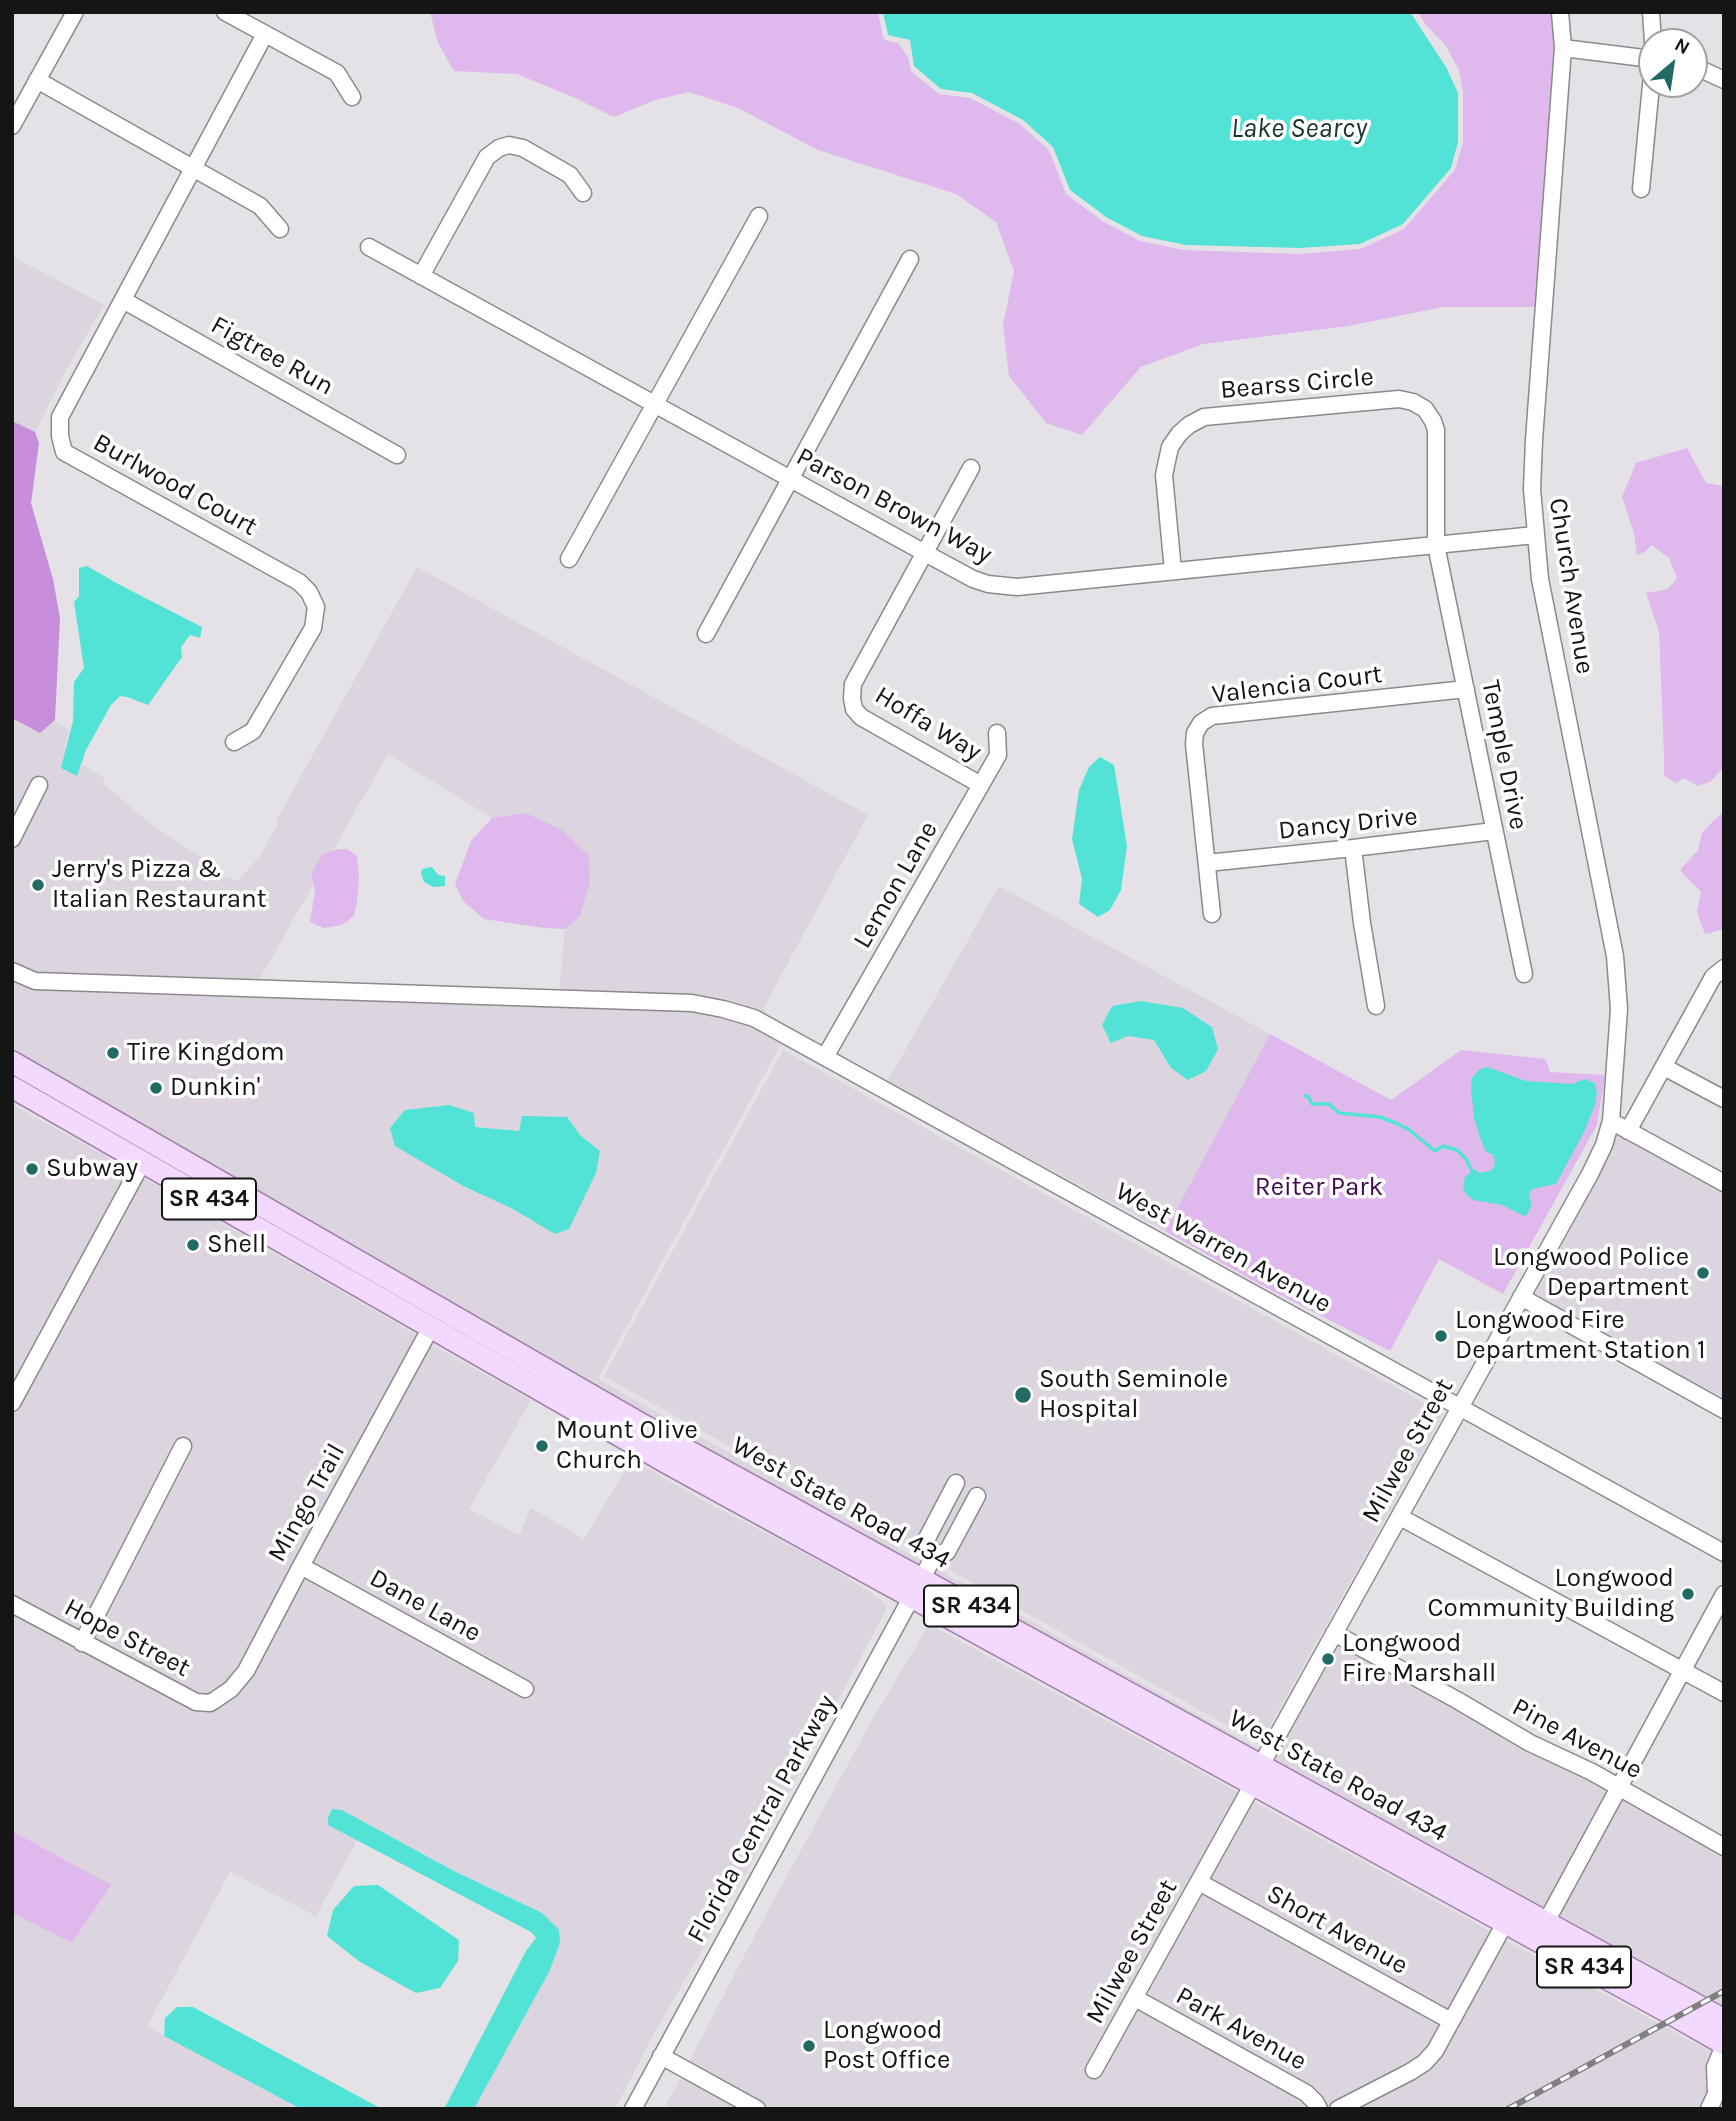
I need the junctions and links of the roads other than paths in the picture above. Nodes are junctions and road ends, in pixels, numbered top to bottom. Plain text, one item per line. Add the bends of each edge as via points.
1 (75, 12) edge
2 (225, 12) edge
3 (1560, 12) edge
4 (265, 34) junction
5 (1563, 48) junction
6 (1638, 57) edge
7 (1708, 73) edge
8 (37, 80) junction
9 (1724, 80) edge
10 (352, 97) dead end
11 (1650, 98) edge
12 (12, 127) edge
13 (195, 169) junction
14 (1641, 189) dead end
15 (583, 193) dead end
16 (759, 216) dead end
17 (280, 229) dead end
18 (369, 247) dead end
19 (910, 259) dead end
20 (421, 276) junction
21 (123, 300) junction
22 (656, 405) junction
23 (397, 455) dead end
24 (971, 468) dead end
25 (790, 479) junction
26 (1535, 535) junction
27 (1436, 545) junction
28 (925, 553) junction
29 (569, 559) dead end
30 (1173, 571) junction
31 (706, 634) dead end
32 (1466, 689) junction
33 (997, 733) dead end
34 (234, 742) dead end
35 (39, 785) dead end
36 (981, 785) junction
37 (1494, 831) junction
38 (12, 839) edge
39 (1353, 848) junction
40 (1207, 863) junction
41 (1212, 914) dead end
42 (1724, 968) edge
43 (12, 971) edge
44 (1524, 974) dead end
45 (1376, 1006) dead end
46 (825, 1058) junction
47 (12, 1062) edge
48 (1664, 1067) junction
49 (12, 1087) edge
50 (1724, 1099) edge
51 (1611, 1121) junction
52 (1628, 1131) junction
53 (143, 1161) junction
54 (1724, 1183) edge
55 (1521, 1297) junction
56 (436, 1318) junction
57 (12, 1403) edge
58 (1461, 1407) junction
59 (1724, 1410) edge
60 (183, 1446) dead end
61 (956, 1483) dead end
62 (977, 1496) dead end
63 (1400, 1517) junction
64 (1724, 1553) edge
65 (935, 1554) junction
66 (301, 1566) junction
67 (921, 1578) junction
68 (1724, 1594) edge
69 (911, 1597) junction
70 (12, 1604) edge
71 (1334, 1633) junction
72 (82, 1643) junction
73 (1682, 1670) junction
74 (525, 1689) dead end
75 (1724, 1693) edge
76 (220, 1697) joint
77 (1257, 1775) junction
78 (1619, 1788) junction
79 (1724, 1847) edge
80 (1199, 1882) junction
81 (1546, 1922) junction
82 (1505, 1923) junction
83 (1135, 1998) junction
84 (1724, 2020) edge
85 (1451, 2021) junction
86 (1724, 2045) edge
87 (661, 2056) junction
88 (1094, 2070) dead end
89 (633, 2109) edge
90 (757, 2109) edge
91 (1319, 2109) edge
92 (1338, 2109) edge
93 (1709, 2109) edge

1 - 8 street
2 - 4 street
3 - 5 street, Church Avenue
4 - 10 street via 337,73
4 - 13 street, Burlwood Court
5 - 6 street
5 - 26 street, Church Avenue via 1534,440
7 - 9 street
8 - 12 street
8 - 13 street
11 - 14 street
13 - 17 street via 260,206
13 - 21 street, Burlwood Court
15 - 20 street via 569,175 523,148 499,148 487,157
16 - 22 street
18 - 20 street, Parson Brown Way
19 - 25 street
20 - 22 street, Parson Brown Way
21 - 23 street, Figtree Run
21 - 34 street, Burlwood Court via 60,417 64,452 299,582 316,607 313,628 253,731
22 - 25 street, Parson Brown Way
22 - 29 street
24 - 28 street
25 - 28 street, Parson Brown Way
25 - 31 street
26 - 27 street, Parson Brown Way
26 - 51 street, Church Avenue via 1615,956 1619,1009
27 - 30 street, Parson Brown Way
27 - 30 street, Bearss Circle via 1436,430 1425,410 1413,402 1399,399 1204,417 1179,434 1166,461
27 - 32 street, Temple Drive
28 - 30 street, Parson Brown Way via 973,579 1000,586
28 - 36 street, Hoffa Way via 853,684 854,709 860,717
32 - 37 street, Temple Drive
32 - 40 street, Valencia Court via 1212,716 1201,723 1194,744
33 - 36 street, Lemon Lane via 998,755
35 - 38 street
36 - 46 street, Lemon Lane
37 - 39 street, Dancy Drive
37 - 44 street, Temple Drive
39 - 40 street, Dancy Drive
39 - 45 street
40 - 41 street, Valencia Court
42 - 48 street via 1713,977
43 - 46 street, West Warren Avenue via 34,981 692,1003 754,1018
46 - 58 street, West Warren Avenue
47 - 56 main road, West State Road 434 / SR 434
48 - 50 street
48 - 52 street
49 - 53 main road, SR 434
51 - 52 street
51 - 55 street, Milwee Street via 1590,1174
52 - 54 street
53 - 56 main road, SR 434 via 398,1308 424,1311
53 - 57 street
55 - 58 street, Milwee Street
55 - 59 street
56 - 66 street, Mingo Trail
56 - 67 main road, West State Road 434 / SR 434 via 467,1324
56 - 69 main road, West State Road 434 / SR 434 via 669,1464
58 - 63 street, Milwee Street
58 - 64 street, West Warren Avenue
60 - 72 street
61 - 65 street via 925,1542
62 - 65 street, Florida Central Parkway via 947,1552
63 - 71 street, Milwee Street
63 - 73 street
65 - 67 street, Florida Central Parkway
66 - 74 street, Dane Lane
66 - 76 street, Mingo Trail via 246,1671
67 - 69 street, Florida Central Parkway
67 - 77 main road, West State Road 434 / SR 434
68 - 73 street
69 - 77 main road, West State Road 434 / SR 434 via 1224,1768
69 - 87 street, Florida Central Parkway
70 - 72 street, Hope Street
71 - 77 street, Milwee Street
71 - 78 street, Pine Avenue
72 - 76 street, Hope Street via 196,1702 211,1703
73 - 75 street
73 - 78 street
77 - 80 street, Milwee Street
77 - 81 main road, West State Road 434 / SR 434 via 1295,1784
77 - 82 main road, West State Road 434 / SR 434
78 - 79 street, Pine Avenue
78 - 81 street
80 - 83 street, Milwee Street
80 - 85 street, Short Avenue
81 - 84 main road, West State Road 434 / SR 434
82 - 85 street
82 - 86 main road, West State Road 434 / SR 434
83 - 88 street, Milwee Street
83 - 91 street, Park Avenue via 1306,2093
85 - 92 street via 1424,2063
86 - 93 street via 1715,2067 1716,2094
87 - 89 street, Florida Central Parkway
87 - 90 street

